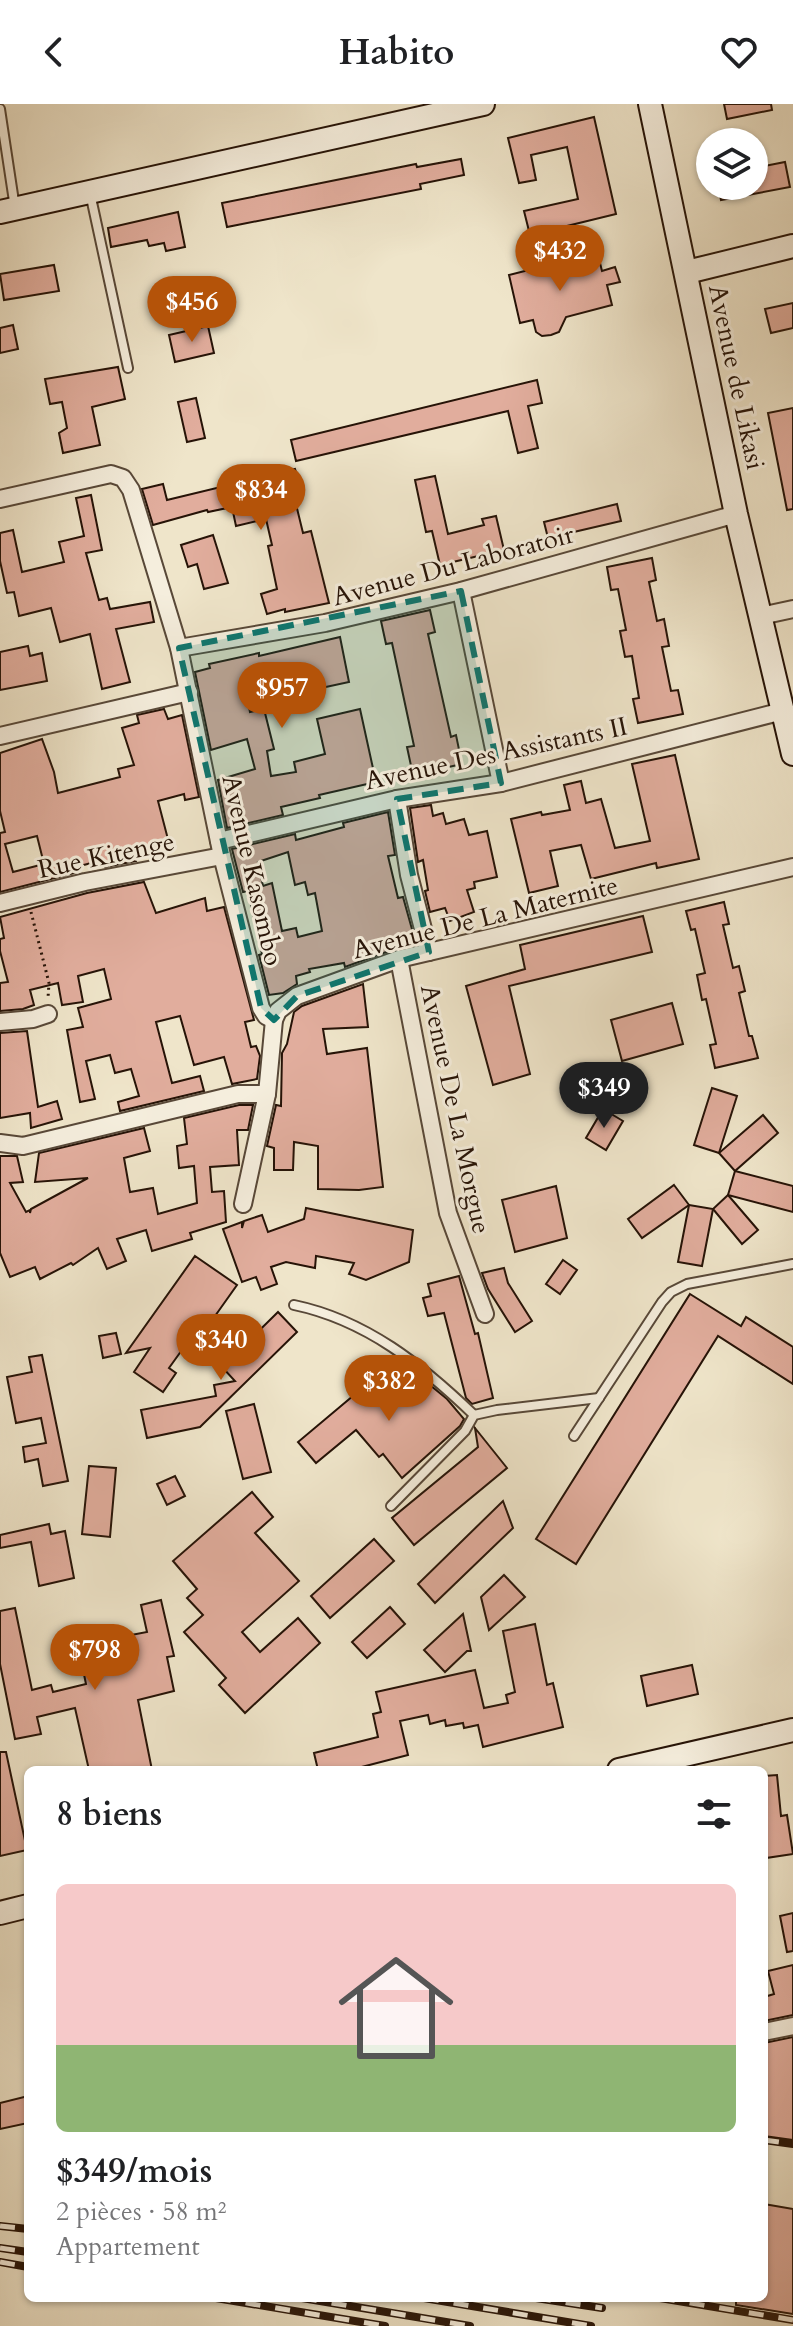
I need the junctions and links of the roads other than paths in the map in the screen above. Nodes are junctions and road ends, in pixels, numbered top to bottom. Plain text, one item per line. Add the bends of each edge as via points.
1 (483, 104) edge
2 (650, 104) edge
3 (0, 109) edge
4 (90, 192) junction
5 (8, 211) edge
6 (793, 246) edge
7 (687, 272) junction
8 (128, 368) dead end
9 (0, 499) edge
10 (736, 514) junction
11 (461, 591) junction
12 (793, 609) edge
13 (761, 616) junction
14 (179, 648) junction
15 (189, 692) junction
16 (783, 711) junction
17 (0, 736) edge
18 (793, 754) edge
19 (501, 783) junction
20 (397, 799) junction
21 (220, 849) junction
22 (793, 867) edge
23 (0, 903) edge
24 (429, 952) junction
25 (399, 959) junction
26 (48, 1014) road end
27 (274, 1020) junction
28 (0, 1022) edge
29 (267, 1094) junction
30 (0, 1143) edge
31 (243, 1204) dead end
32 (793, 1264) edge
33 (294, 1305) dead end
34 (485, 1314) dead end
35 (599, 1398) junction
36 (474, 1415) junction
37 (574, 1436) dead end
38 (391, 1506) dead end
39 (793, 1730) edge
40 (653, 1766) edge
41 (24, 1907) edge
42 (0, 1913) edge
43 (793, 2026) edge
44 (768, 2031) edge

1 - 4 main road
2 - 7 main road, Avenue de Likasi
3 - 5 lane
4 - 5 main road
4 - 8 lane
6 - 7 main road
7 - 10 main road, Avenue de Likasi
9 - 14 street, Avenue Kasombo via 111,474 123,478
10 - 11 street, Avenue Du Laboratoir
10 - 13 main road, Avenue de Likasi
11 - 14 street, Avenue Du Laboratoir via 325,623
11 - 19 street
12 - 13 street
13 - 16 main road, Avenue de Likasi
14 - 15 street, Avenue Kasombo
15 - 17 street
15 - 21 street, Avenue Kasombo
16 - 18 main road, Avenue de Likasi
16 - 19 street, Avenue Des Assistants II
19 - 20 street, Avenue Des Assistants II
20 - 21 street, Avenue Des Assistants II
20 - 24 street
21 - 23 street, Rue Kitenge
21 - 27 street, Avenue Kasombo via 261,1008
22 - 24 street, Avenue De La Maternite
24 - 25 street, Avenue De La Maternite
25 - 27 street, Avenue De La Maternite via 297,996
25 - 34 street, Avenue De La Morgue via 448,1213
26 - 28 street
27 - 29 street
29 - 30 street via 238,1094 23,1146
29 - 31 street
32 - 35 lane via 687,1284 671,1292
33 - 36 lane via 328,1312 373,1335 433,1375
35 - 36 lane
35 - 37 lane
36 - 38 lane via 465,1431
39 - 40 main road
41 - 42 main road
43 - 44 street

